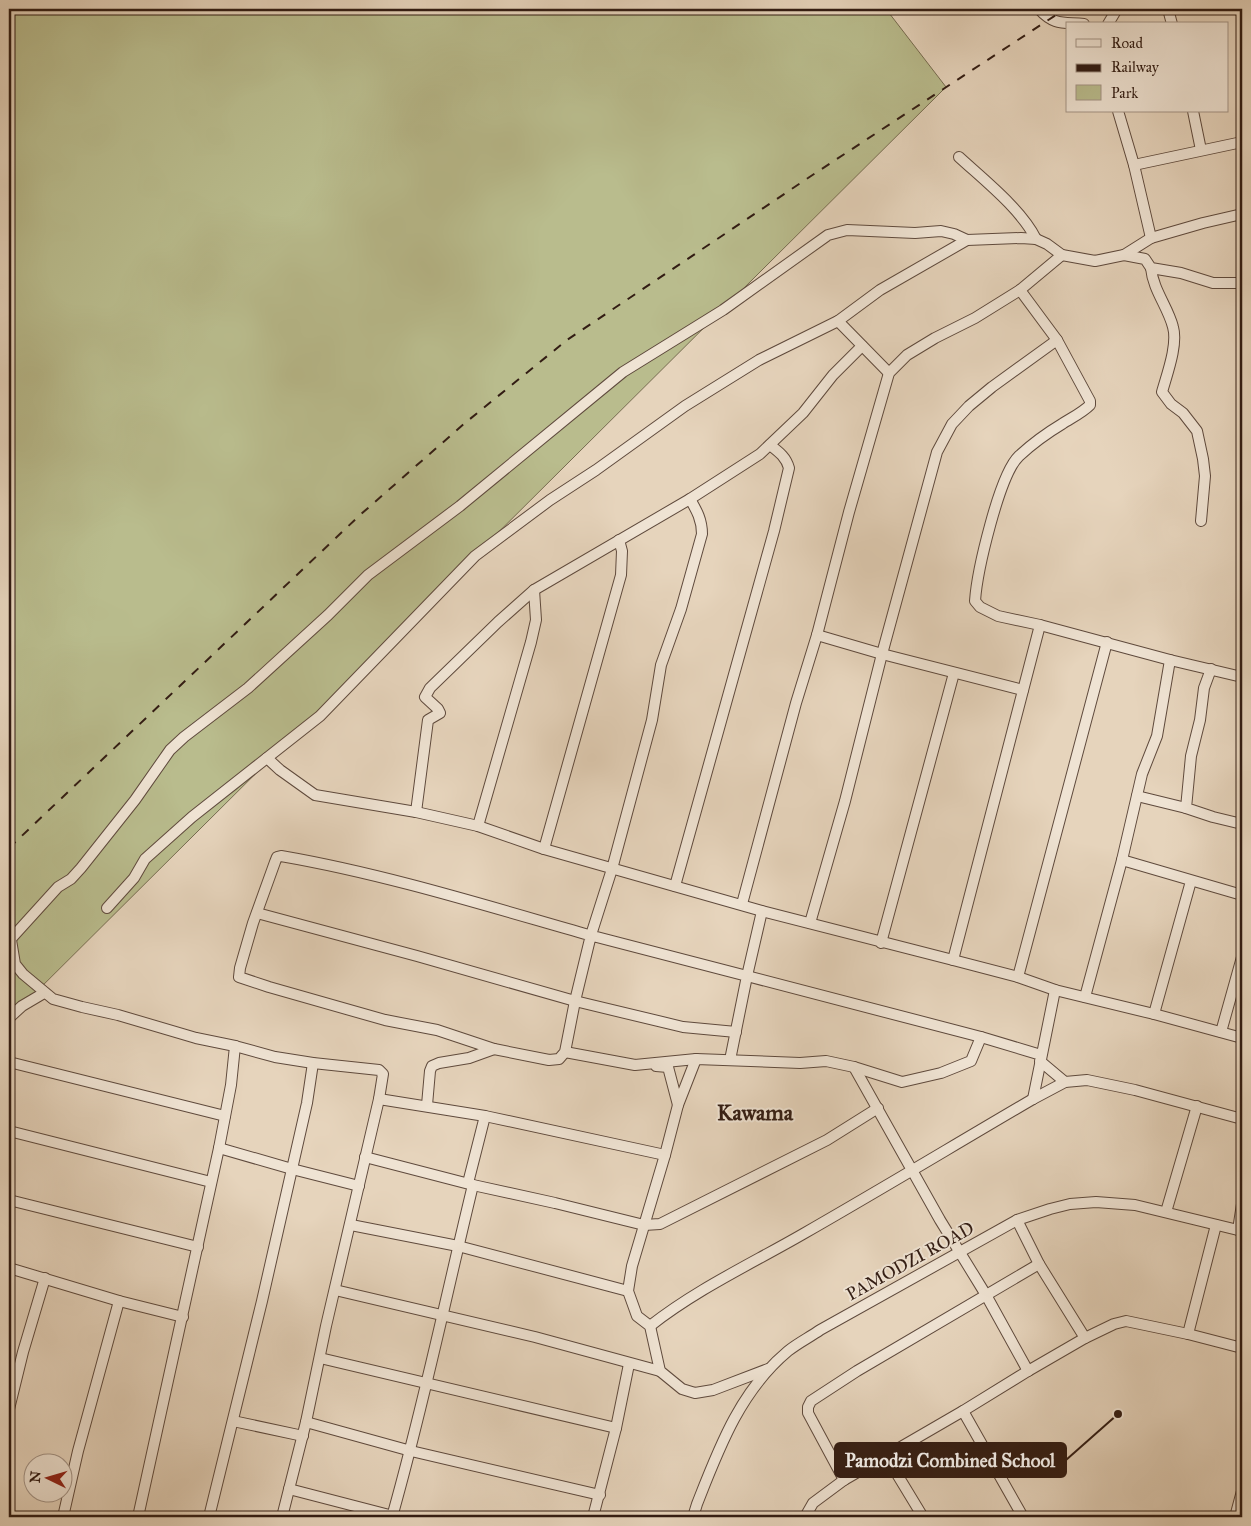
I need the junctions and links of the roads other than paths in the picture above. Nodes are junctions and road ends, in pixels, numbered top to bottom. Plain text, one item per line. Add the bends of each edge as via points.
1 (1039, 9) edge
2 (1117, 9) edge
3 (1168, 9) edge
4 (1240, 9) edge
5 (1242, 16) edge
6 (1109, 22) edge
7 (1171, 22) edge
8 (1066, 23) edge
9 (1118, 112) edge
10 (1193, 112) edge
11 (1242, 142) edge
12 (1201, 150) junction
13 (959, 157) dead end
14 (1134, 165) junction
15 (1242, 214) edge
16 (1151, 238) junction
17 (1036, 239) junction
18 (967, 240) junction
19 (1124, 254) junction
20 (1062, 255) junction
21 (1151, 268) junction
22 (1242, 283) edge
23 (1020, 290) junction
24 (838, 321) junction
25 (1057, 340) junction
26 (862, 346) junction
27 (889, 373) junction
28 (770, 445) junction
29 (690, 499) junction
30 (1201, 521) dead end
31 (619, 540) junction
32 (534, 590) junction
33 (1040, 624) junction
34 (817, 635) junction
35 (1108, 642) junction
36 (882, 654) junction
37 (1170, 660) junction
38 (1211, 669) junction
39 (954, 673) junction
40 (1242, 677) edge
41 (1023, 690) junction
42 (267, 758) junction
43 (1137, 796) junction
44 (1186, 808) junction
45 (416, 812) junction
46 (1242, 824) edge
47 (478, 826) junction
48 (544, 850) junction
49 (1122, 860) junction
50 (612, 869) junction
51 (1191, 881) junction
52 (675, 886) junction
53 (1242, 895) edge
54 (742, 904) junction
55 (107, 908) dead end
56 (762, 911) junction
57 (257, 913) junction
58 (810, 923) junction
59 (592, 935) junction
60 (10, 940) edge
61 (881, 943) junction
62 (1242, 957) edge
63 (953, 960) junction
64 (747, 976) junction
65 (1018, 977) junction
66 (1055, 990) junction
67 (44, 993) junction
68 (1085, 997) junction
69 (575, 1001) junction
70 (1154, 1014) junction
71 (9, 1018) edge
72 (736, 1032) junction
73 (1221, 1032) junction
74 (981, 1038) junction
75 (1242, 1038) edge
76 (235, 1046) junction
77 (494, 1049) junction
78 (565, 1052) junction
79 (1040, 1058) junction
80 (696, 1059) junction
81 (730, 1060) junction
82 (9, 1062) edge
83 (313, 1063) junction
84 (636, 1065) junction
85 (854, 1067) junction
86 (876, 1074) junction
87 (1065, 1082) junction
88 (865, 1085) junction
89 (379, 1098) junction
90 (1033, 1099) junction
91 (427, 1105) junction
92 (678, 1105) junction
93 (1197, 1106) junction
94 (878, 1108) junction
95 (225, 1116) junction
96 (485, 1116) junction
97 (1242, 1119) edge
98 (9, 1131) edge
99 (219, 1148) junction
100 (665, 1155) junction
101 (365, 1157) junction
102 (292, 1169) junction
103 (913, 1169) junction
104 (211, 1182) junction
105 (471, 1184) junction
106 (359, 1186) junction
107 (9, 1200) edge
108 (1242, 1204) edge
109 (1166, 1212) junction
110 (1017, 1220) junction
111 (351, 1225) junction
112 (644, 1225) junction
113 (1216, 1225) junction
114 (1240, 1231) edge
115 (458, 1246) junction
116 (198, 1247) junction
117 (960, 1252) junction
118 (1040, 1264) junction
119 (9, 1268) edge
120 (45, 1278) junction
121 (335, 1290) junction
122 (628, 1291) junction
123 (986, 1295) junction
124 (119, 1301) junction
125 (183, 1316) junction
126 (442, 1316) junction
127 (650, 1326) junction
128 (1188, 1334) junction
129 (1085, 1338) junction
130 (1242, 1348) edge
131 (320, 1358) junction
132 (629, 1364) junction
133 (769, 1369) junction
134 (660, 1371) junction
135 (1028, 1371) junction
136 (426, 1382) junction
137 (9, 1409) edge
138 (963, 1411) junction
139 (233, 1421) junction
140 (306, 1422) junction
141 (616, 1428) junction
142 (303, 1436) junction
143 (411, 1451) junction
144 (886, 1456) junction
145 (844, 1480) junction
146 (289, 1489) junction
147 (1242, 1491) edge
148 (600, 1495) junction
149 (63, 1517) edge
150 (138, 1517) edge
151 (209, 1517) edge
152 (282, 1517) edge
153 (394, 1517) edge
154 (593, 1517) edge
155 (693, 1517) edge
156 (805, 1517) edge
157 (923, 1517) edge
158 (1023, 1517) edge
159 (1235, 1517) edge

1 - 8 street via 1049,20
2 - 6 street
3 - 7 street
4 - 5 street
9 - 14 street
10 - 12 street
11 - 12 street
12 - 14 street
13 - 17 street via 1014,209
14 - 16 street
15 - 16 street
16 - 19 street
17 - 18 street
17 - 20 street
18 - 24 street via 880,290
18 - 60 street via 941,231 847,230 833,233 724,310 623,372 460,506 368,575 248,688 170,750 81,868 58,887
19 - 20 street via 1095,261
19 - 21 street via 1145,259
20 - 23 street
21 - 22 street via 1213,283
21 - 30 street via 1174,339 1162,392 1197,432 1203,459 1205,476
23 - 25 street
23 - 27 street via 914,350
24 - 26 street
24 - 42 street via 759,360 684,406 475,556 320,716
25 - 33 street via 1090,405 1018,457 1011,466 997,502 975,600 980,607 998,616
25 - 36 street via 992,387 952,424 937,452
26 - 27 street
26 - 28 street
27 - 34 street
28 - 29 street
28 - 52 street via 787,461 789,468
29 - 31 street
29 - 50 street via 700,515 702,534 661,665 652,720
31 - 32 street
31 - 48 street via 621,575
32 - 45 street via 425,695 440,713 428,720
32 - 47 street via 536,614 531,642
33 - 35 street
33 - 41 street
34 - 36 street
34 - 54 street
35 - 37 street
35 - 65 street
36 - 39 street
36 - 58 street
37 - 38 street
37 - 43 street via 1157,736
38 - 40 street
38 - 44 street via 1204,688 1191,756
39 - 41 street
39 - 61 street
41 - 63 street
42 - 45 street via 315,795
42 - 55 street via 159,847
43 - 44 street
43 - 49 street
44 - 46 street
45 - 47 street
47 - 48 street
48 - 50 street
49 - 51 street
49 - 68 street
50 - 52 street
50 - 59 street
51 - 53 street
51 - 70 street
52 - 54 street
54 - 56 street
56 - 58 street
56 - 64 street
57 - 59 street via 277,857 281,856 380,877
57 - 69 street
57 - 77 street via 240,968 240,979 384,1020 438,1030
58 - 61 street
59 - 64 street
59 - 69 street
60 - 67 street via 15,964
61 - 63 street
62 - 73 street
63 - 65 street
64 - 72 street
64 - 74 street
65 - 66 street
66 - 68 street
66 - 79 street
67 - 71 street
67 - 76 street via 53,999
68 - 70 street
69 - 72 street via 683,1027
69 - 78 street
70 - 73 street
72 - 81 street
73 - 75 street
74 - 79 street
74 - 86 street via 971,1061 941,1072 902,1082
76 - 83 street
76 - 95 street
77 - 78 street via 549,1060 559,1058
77 - 91 street via 432,1066
78 - 84 street
79 - 87 street
79 - 90 street
80 - 81 street
80 - 84 street
80 - 92 street
81 - 85 street via 826,1062
82 - 95 street
83 - 89 street via 379,1070 383,1074
83 - 102 street
84 - 92 street via 668,1067
85 - 86 street
85 - 88 street
86 - 88 street
87 - 90 street
87 - 93 street via 1087,1080
88 - 94 street
89 - 91 street
89 - 101 street
90 - 103 street
91 - 96 street
92 - 100 street
93 - 97 street
93 - 109 street
94 - 103 street
94 - 112 street via 826,1140 672,1219
95 - 99 street
96 - 100 street
96 - 105 street
98 - 104 street
99 - 102 street
99 - 104 street
100 - 112 street
101 - 105 street
101 - 106 street
102 - 106 street
102 - 139 street
103 - 117 street
103 - 127 street via 731,1273
104 - 116 street
105 - 112 street
105 - 115 street
106 - 111 street
107 - 116 street
108 - 114 street
109 - 110 street, PAMODZI ROAD via 1135,1205 1096,1202 1070,1204
109 - 113 street, PAMODZI ROAD
110 - 117 street, PAMODZI ROAD
110 - 118 street
111 - 115 street
111 - 121 street
112 - 122 street
113 - 114 street, PAMODZI ROAD
113 - 128 street
115 - 122 street
115 - 126 street
116 - 125 street
117 - 123 street
117 - 133 street, PAMODZI ROAD via 820,1330 789,1350
118 - 123 street
118 - 129 street
119 - 120 street
120 - 124 street
120 - 137 street
121 - 126 street
121 - 131 street
122 - 127 street via 637,1316
123 - 135 street
123 - 145 street via 811,1401 808,1414
124 - 125 street
124 - 149 street
125 - 150 street
126 - 132 street via 535,1337
126 - 136 street
127 - 134 street
128 - 129 street via 1126,1321
128 - 130 street
129 - 135 street
131 - 136 street
131 - 140 street
132 - 134 street
132 - 141 street
133 - 134 street via 713,1390 695,1393 682,1389
133 - 155 street, PAMODZI ROAD via 728,1428
135 - 138 street
136 - 141 street
136 - 143 street
138 - 144 street
138 - 158 street
139 - 142 street
139 - 151 street
140 - 142 street
140 - 143 street
141 - 148 street
142 - 146 street
143 - 148 street
143 - 153 street
144 - 145 street
144 - 157 street
145 - 156 street via 813,1503
146 - 152 street
146 - 153 street
147 - 159 street
148 - 154 street

